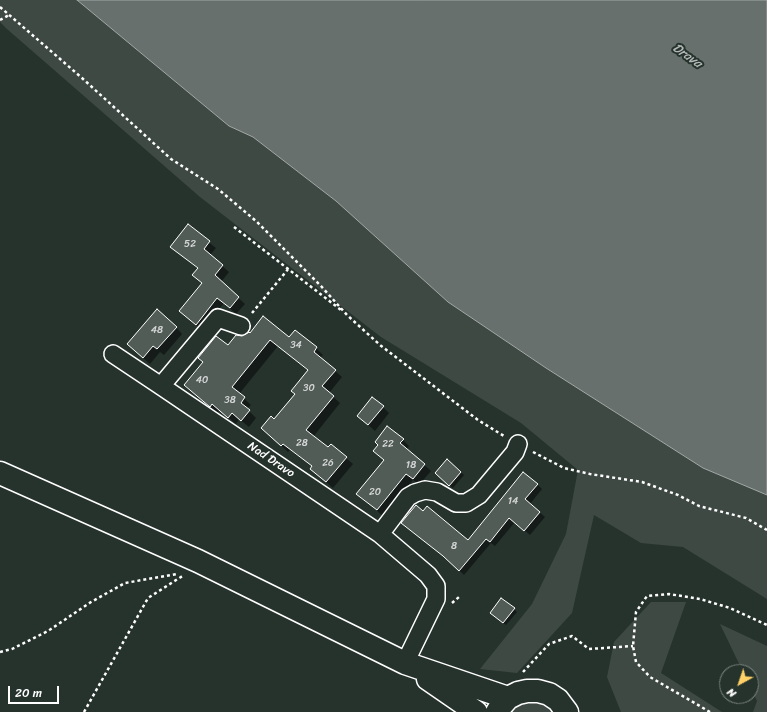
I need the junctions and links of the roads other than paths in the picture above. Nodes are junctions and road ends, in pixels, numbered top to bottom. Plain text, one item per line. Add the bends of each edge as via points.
1 (241, 326) road end
2 (113, 354) dead end
3 (161, 386) junction
4 (518, 444) road end
5 (0, 473) edge
6 (380, 534) junction
7 (405, 663) junction
8 (503, 705) edge
9 (476, 712) edge
10 (567, 712) edge

1 - 3 street via 218,318
2 - 3 street, Nad Dravo
3 - 6 street, Nad Dravo
4 - 6 street via 515,452 480,495 466,502 456,503 437,492 425,490 415,493 408,497
5 - 7 main road
6 - 7 street, Nad Dravo via 428,575 436,586 436,599
7 - 8 main road
7 - 9 main road
8 - 10 main road via 518,693 538,691 558,700

